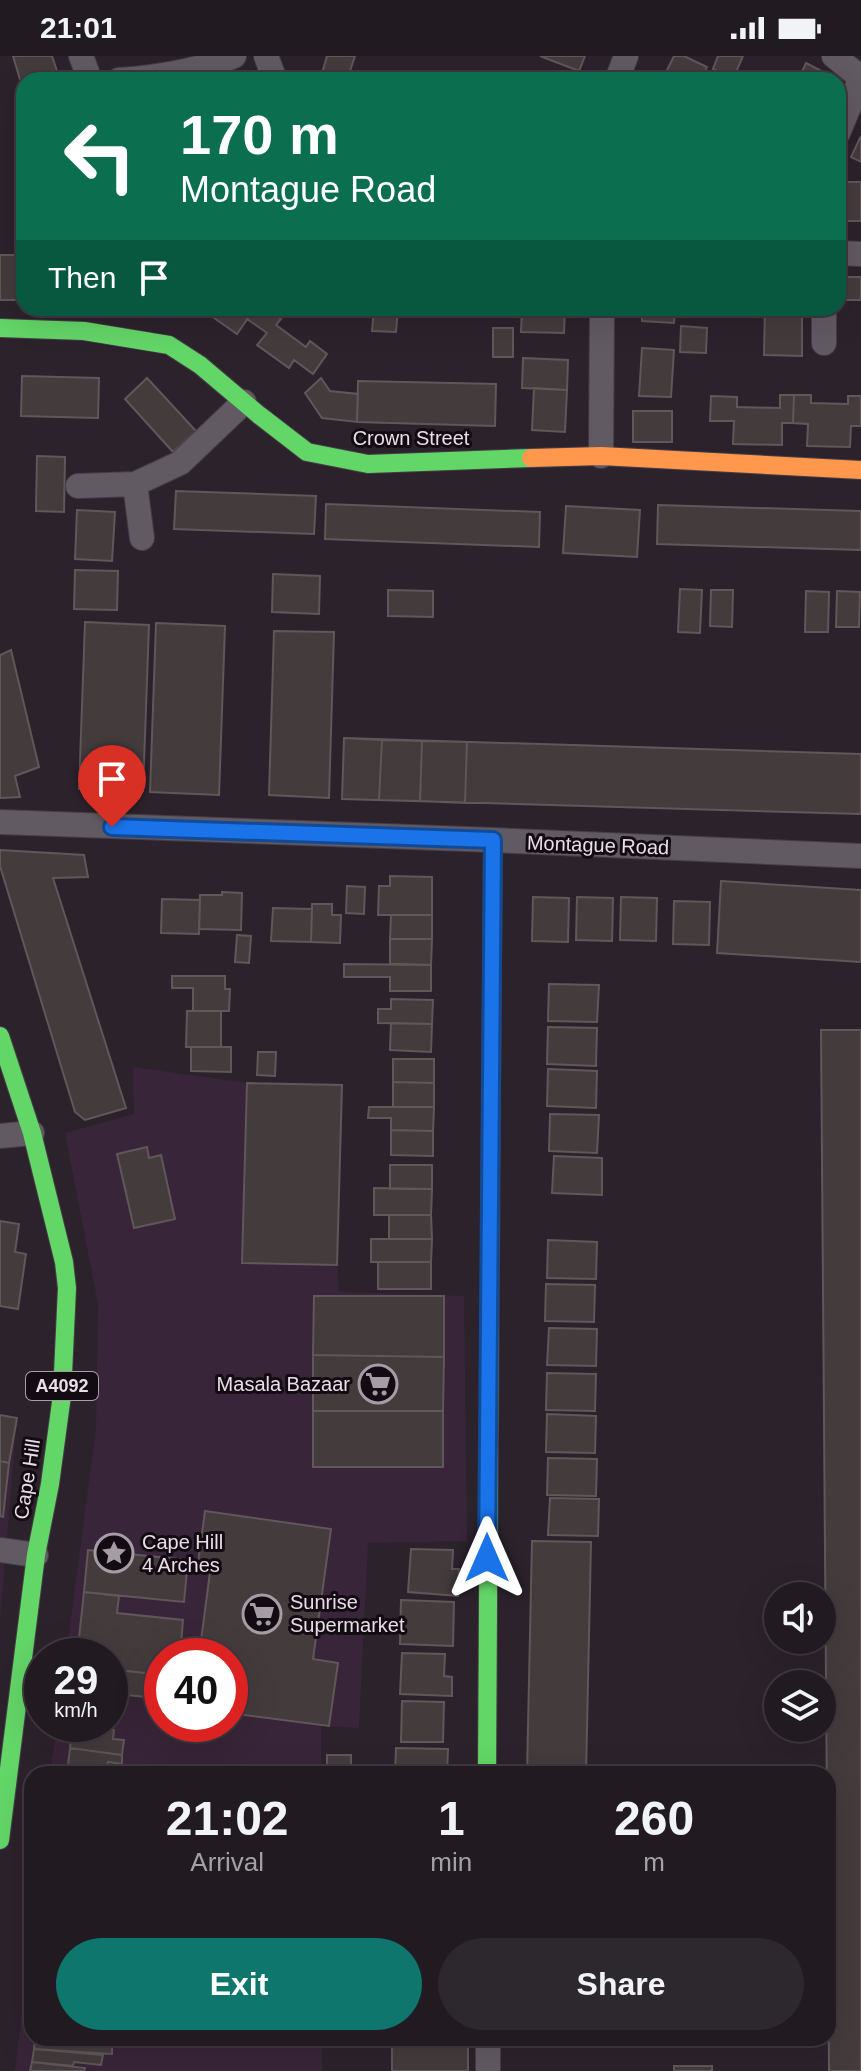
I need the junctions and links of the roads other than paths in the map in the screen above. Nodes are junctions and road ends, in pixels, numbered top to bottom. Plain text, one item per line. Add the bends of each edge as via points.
1 (234, 56) edge
2 (834, 56) edge
3 (171, 72) edge
4 (861, 78) edge
5 (846, 114) edge
6 (602, 316) edge
7 (824, 316) edge
8 (84, 320) edge
9 (0, 328) edge
10 (824, 343) dead end
11 (244, 402) junction
12 (601, 456) junction
13 (861, 470) edge
14 (135, 484) junction
15 (78, 486) dead end
16 (142, 538) dead end
17 (0, 822) edge
18 (493, 840) junction
19 (861, 856) edge
20 (0, 1036) edge
21 (32, 1133) junction
22 (0, 1136) edge
23 (0, 1550) edge
24 (36, 1555) junction
25 (487, 1766) edge
26 (0, 1840) edge
27 (488, 2046) edge
28 (488, 2071) edge

1 - 3 street
2 - 4 street
4 - 5 street
6 - 12 street
7 - 10 street
8 - 9 street, Crown Street
8 - 11 street, Crown Street via 169,345
11 - 12 street, Crown Street via 307,452 368,464
11 - 14 street via 180,463
12 - 13 street, Crown Street
14 - 15 street
14 - 16 street
17 - 18 street, Montague Road
18 - 19 street, Montague Road
18 - 25 street
20 - 21 street, Cape Hill / A4092
21 - 22 street
21 - 24 street, Cape Hill / A4092 via 67,1288 62,1395
23 - 24 street
24 - 26 street, Cape Hill / A4092
27 - 28 street

